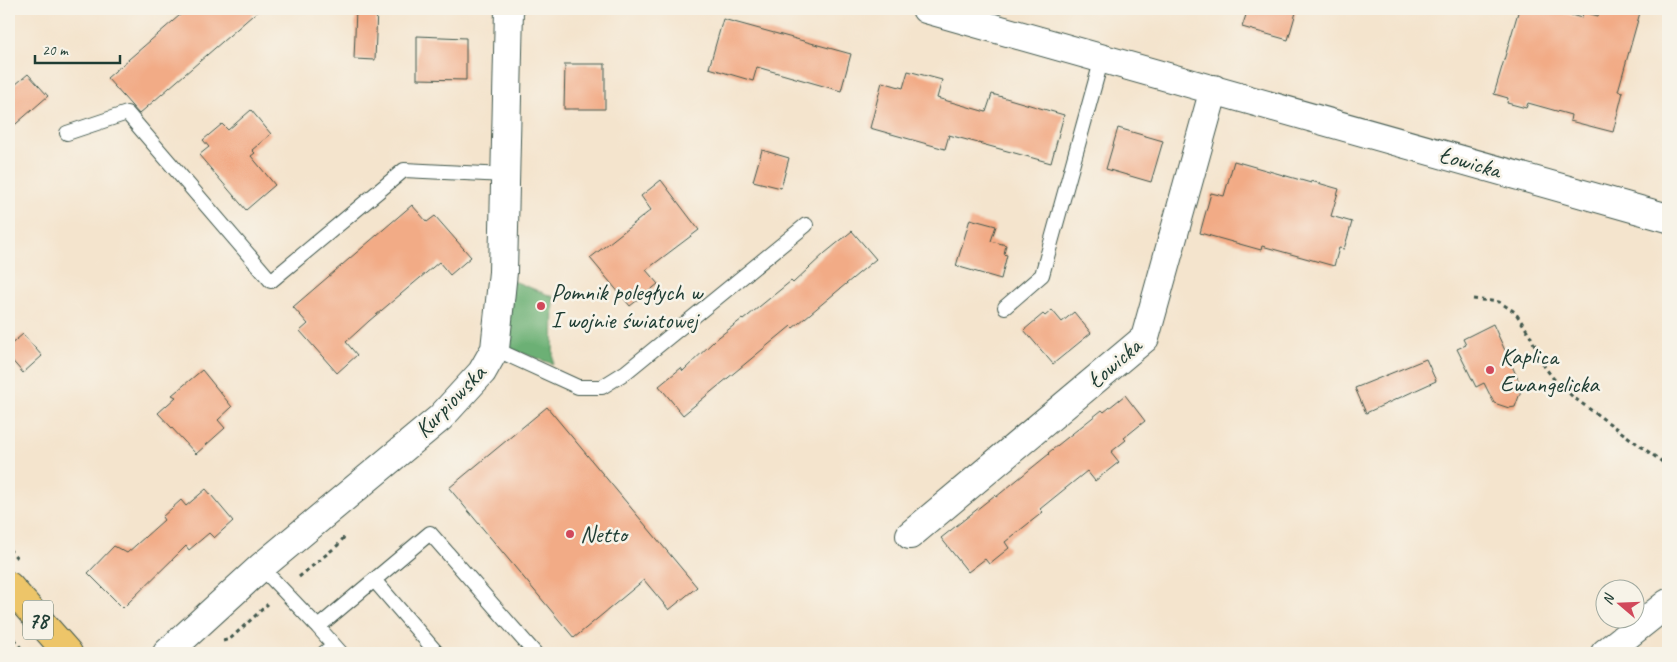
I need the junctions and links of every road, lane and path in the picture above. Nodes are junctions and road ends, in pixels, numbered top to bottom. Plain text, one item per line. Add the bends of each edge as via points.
1 (509, 9) edge
2 (926, 9) edge
3 (1102, 58) junction
4 (1214, 89) junction
5 (67, 133) dead end
6 (505, 175) junction
7 (1668, 218) edge
8 (806, 225) dead end
9 (1473, 299) dead end
10 (1005, 307) dead end
11 (495, 349) junction
12 (1668, 466) edge
13 (910, 534) dead end
14 (261, 568) junction
15 (374, 580) junction
16 (9, 586) edge
17 (1668, 603) edge
18 (318, 627) junction
19 (9, 633) edge
20 (333, 650) edge
21 (25, 653) edge
22 (68, 653) edge
23 (167, 653) edge
24 (437, 653) edge
25 (535, 653) edge
26 (1605, 653) edge

1 - 6 street, Kurpiowska
2 - 3 street, Łowicka
3 - 4 street, Łowicka
3 - 10 lane via 1042,275
4 - 7 street, Łowicka
4 - 13 street, Łowicka via 1145,338
5 - 6 lane via 127,113 271,281 404,170
6 - 11 street, Kurpiowska via 503,272
8 - 11 lane via 626,372 602,387 578,387
9 - 12 path via 1499,302 1515,312 1553,378 1573,397
11 - 14 street, Kurpiowska via 482,372 440,418
14 - 18 lane
14 - 23 street, Kurpiowska
15 - 18 lane
15 - 24 lane
15 - 25 lane via 430,533
16 - 22 main road, 78
17 - 26 street
18 - 20 lane
19 - 21 path

